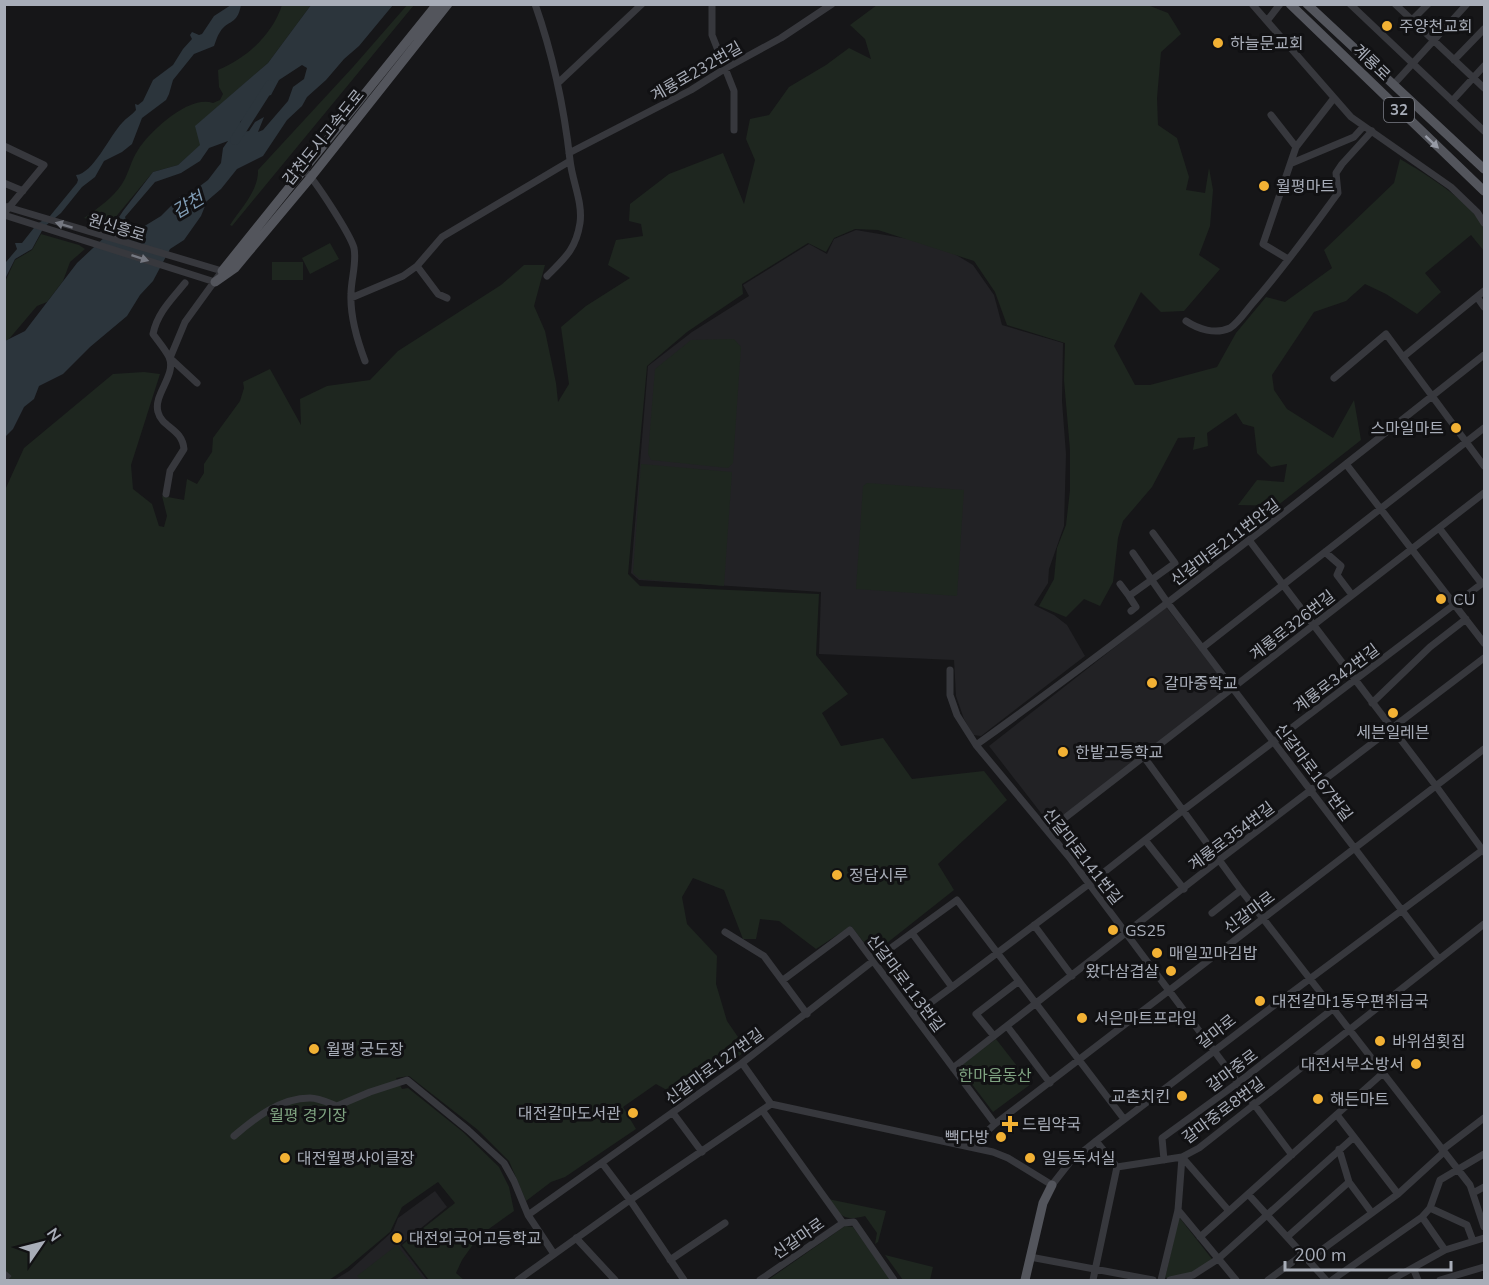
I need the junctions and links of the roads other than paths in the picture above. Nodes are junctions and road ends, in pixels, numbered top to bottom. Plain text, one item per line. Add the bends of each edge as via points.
1 (437, 4) edge
2 (448, 4) edge
3 (534, 4) edge
4 (642, 4) edge
5 (712, 4) edge
6 (831, 4) edge
7 (1252, 4) edge
8 (1280, 4) edge
9 (1290, 4) edge
10 (1307, 4) edge
11 (1350, 4) edge
12 (1395, 4) edge
13 (1428, 4) edge
14 (1467, 4) edge
15 (1266, 21) junction
16 (1412, 21) junction
17 (1485, 28) edge
18 (1482, 39) edge
19 (1434, 41) junction
20 (1454, 60) junction
21 (1413, 64) junction
22 (1485, 66) edge
23 (726, 68) junction
24 (1473, 78) junction
25 (558, 83) junction
26 (1394, 84) junction
27 (1485, 88) edge
28 (1334, 98) junction
29 (1452, 101) junction
30 (1271, 115) dead end
31 (1363, 127) junction
32 (734, 130) dead end
33 (1372, 131) junction
34 (1485, 131) edge
35 (4, 146) edge
36 (1296, 147) junction
37 (570, 157) junction
38 (1292, 163) junction
39 (1485, 169) edge
40 (308, 173) junction
41 (4, 183) edge
42 (23, 191) junction
43 (1485, 191) edge
44 (6, 211) edge
45 (1485, 223) edge
46 (1288, 259) junction
47 (417, 266) junction
48 (222, 272) junction
49 (547, 276) dead end
50 (215, 282) junction
51 (185, 284) dead end
52 (1485, 291) edge
53 (1476, 297) junction
54 (351, 298) junction
55 (447, 298) dead end
56 (1485, 307) edge
57 (1186, 321) dead end
58 (1485, 355) edge
59 (1403, 357) junction
60 (170, 358) junction
61 (365, 361) dead end
62 (1334, 378) dead end
63 (197, 383) dead end
64 (1433, 397) junction
65 (1485, 428) edge
66 (1467, 442) junction
67 (1347, 464) junction
68 (1485, 466) edge
69 (1485, 493) edge
70 (166, 494) dead end
71 (1381, 509) junction
72 (1439, 528) junction
73 (1153, 533) dead end
74 (1249, 540) junction
75 (1412, 549) junction
76 (1325, 552) junction
77 (1133, 553) dead end
78 (1152, 580) junction
79 (1483, 583) edge
80 (1120, 584) dead end
81 (1283, 585) junction
82 (1352, 595) junction
83 (1129, 596) junction
84 (1167, 602) junction
85 (1455, 604) junction
86 (1131, 611) dead end
87 (1466, 620) junction
88 (1314, 625) junction
89 (1485, 643) edge
90 (1202, 648) junction
91 (1485, 658) edge
92 (950, 670) dead end
93 (1355, 680) junction
94 (1233, 688) junction
95 (1372, 703) junction
96 (1393, 729) junction
97 (1274, 742) junction
98 (976, 745) junction
99 (1485, 749) edge
100 (1144, 757) junction
101 (1436, 786) junction
102 (1311, 792) junction
103 (1182, 811) junction
104 (1048, 831) junction
105 (1146, 840) junction
106 (1355, 849) junction
107 (1484, 851) edge
108 (1219, 860) junction
109 (1089, 884) junction
110 (1184, 889) junction
111 (1241, 890) junction
112 (1402, 910) junction
113 (1212, 913) dead end
114 (1263, 918) junction
115 (1485, 924) edge
116 (1034, 925) junction
117 (725, 932) dead end
118 (912, 933) junction
119 (1125, 934) junction
120 (998, 953) junction
121 (1439, 959) junction
122 (873, 961) junction
123 (1072, 976) junction
124 (1309, 978) junction
125 (783, 980) junction
126 (1019, 981) junction
127 (952, 987) junction
128 (1170, 992) junction
129 (1036, 1004) junction
130 (1334, 1008) junction
131 (807, 1014) junction
132 (914, 1015) junction
133 (1007, 1026) junction
134 (1350, 1029) junction
135 (994, 1036) junction
136 (1215, 1050) junction
137 (1079, 1060) junction
138 (742, 1064) junction
139 (953, 1068) junction
140 (1383, 1073) junction
141 (1239, 1082) junction
142 (1050, 1083) junction
143 (771, 1104) junction
144 (1254, 1104) junction
145 (762, 1110) junction
146 (673, 1113) junction
147 (1337, 1115) junction
148 (1485, 1118) edge
149 (1125, 1119) junction
150 (995, 1124) junction
151 (234, 1136) dead end
152 (1354, 1137) junction
153 (1096, 1141) junction
154 (971, 1146) junction
155 (1339, 1149) junction
156 (1443, 1151) junction
157 (702, 1152) junction
158 (1485, 1154) edge
159 (1292, 1155) junction
160 (1182, 1157) junction
161 (1164, 1160) junction
162 (602, 1163) junction
163 (1117, 1167) junction
164 (1457, 1168) junction
165 (1349, 1182) junction
166 (1052, 1185) junction
167 (1485, 1187) edge
168 (1473, 1193) junction
169 (1248, 1194) junction
170 (1398, 1194) junction
171 (630, 1200) junction
172 (1430, 1208) junction
173 (1178, 1210) junction
174 (1229, 1211) junction
175 (1483, 1212) edge
176 (1372, 1213) junction
177 (528, 1215) junction
178 (1267, 1215) junction
179 (1422, 1217) junction
180 (725, 1222) dead end
181 (843, 1223) junction
182 (1485, 1227) edge
183 (1200, 1237) junction
184 (576, 1238) junction
185 (1287, 1238) junction
186 (1485, 1238) edge
187 (1473, 1241) junction
188 (1445, 1250) junction
189 (554, 1254) junction
190 (1030, 1257) junction
191 (1305, 1258) junction
192 (1218, 1259) junction
193 (670, 1260) junction
194 (1413, 1268) junction
195 (1485, 1268) edge
196 (1095, 1269) junction
197 (1121, 1278) edge
198 (518, 1281) edge
199 (615, 1281) edge
200 (684, 1281) edge
201 (760, 1281) edge
202 (894, 1281) edge
203 (1025, 1281) edge
204 (1093, 1281) edge
205 (1153, 1281) edge
206 (1161, 1281) edge
207 (1170, 1281) edge
208 (1236, 1281) edge
209 (1268, 1281) edge
210 (1326, 1281) edge
211 (1332, 1281) edge
212 (1390, 1281) edge
213 (1418, 1281) edge
214 (1440, 1281) edge

1 - 40 main road, 갑천도시고속도로
2 - 40 main road, 갑천도시고속도로
3 - 25 street
4 - 25 street
5 - 23 street via 712,35
6 - 23 street, 계룡로232번길 via 781,38
7 - 15 street
8 - 15 street
9 -> 43 main road, 계룡로 / 32
10 - 26 main road, 계룡로 / 32
11 - 21 street
12 - 16 street
13 - 16 street
14 - 19 street
15 - 28 street
16 - 19 street
17 - 18 street
18 - 20 street
19 - 20 street
19 - 21 street
20 - 24 street
21 - 26 street
21 - 29 street
22 - 24 street
23 - 32 street via 734,91
23 - 37 street, 계룡로232번길
24 - 27 street
24 - 29 street
25 - 37 street
26 - 39 main road, 계룡로 / 32
28 - 31 street
28 - 36 street
29 - 34 street
30 - 36 street
31 - 33 street
31 - 38 street via 1354,137
33 - 45 street via 1451,187
33 - 46 street via 1336,173 1338,193
35 - 42 street via 44,165
36 - 38 street
37 - 47 street, 계룡로232번길 via 442,237
37 - 49 street via 580,225 572,251
38 - 46 street via 1263,244
40 - 48 main road, 갑천도시고속도로
40 - 50 main road, 갑천도시고속도로 via 235,268
40 - 54 street via 354,248
41 - 42 street
42 - 44 street
48 -> 44 street, 원신흥로
44 -> 50 street, 원신흥로
46 - 57 street via 1231,327 1206,330
47 - 54 street, 계룡로232번길
47 - 55 street via 438,294
48 - 50 street
50 - 60 street via 185,322
51 - 60 street via 155,324 153,334
52 - 53 street
53 - 56 street
53 - 59 street
54 - 61 street via 357,339
58 - 64 street, 신갈마로211번안길
59 - 62 street via 1386,334
59 - 64 street
60 - 63 street
60 - 70 street via 158,413 180,435 184,449 170,471
64 - 66 street
64 - 67 street, 신갈마로211번안길
65 - 66 street
66 - 68 street
66 - 71 street
67 - 71 street
67 - 74 street, 신갈마로211번안길
69 - 72 street, 계룡로326번길
71 - 75 street
71 - 76 street
72 - 75 street, 계룡로326번길
72 - 79 street
73 - 78 street via 1175,562
74 - 81 street
74 - 84 street, 신갈마로211번안길
75 - 82 street, 계룡로326번길
75 - 85 street
76 - 81 street
76 - 82 street via 1341,566 1337,575
77 - 78 street, 신갈마로167번길
78 - 83 street
78 - 84 street, 신갈마로167번길
79 - 85 street, 계룡로342번길
80 - 83 street
81 - 88 street
81 - 90 street
82 - 88 street, 계룡로326번길
83 - 86 street via 1136,607
84 - 90 street, 신갈마로167번길
84 - 98 street, 신갈마로211번안길
85 - 87 street
85 - 93 street, 계룡로342번길
87 - 89 street
87 - 95 street via 1430,647
88 - 93 street
88 - 94 street, 계룡로326번길
90 - 94 street, 신갈마로167번길
91 - 96 street, 계룡로354번길
92 - 98 street, 신갈마로141번길 via 950,695 957,715
93 - 95 street
93 - 97 street, 계룡로342번길
94 - 97 street, 신갈마로167번길
94 - 100 street, 계룡로326번길
95 - 96 street
96 - 101 street
96 - 102 street, 계룡로354번길
97 - 102 street, 신갈마로167번길
97 - 103 street, 계룡로342번길
98 - 104 street, 신갈마로141번길
99 - 101 street, 신갈마로
100 - 103 street
100 - 104 street, 계룡로326번길
101 - 106 street, 신갈마로
101 - 107 street
102 - 106 street, 신갈마로167번길
102 - 108 street, 계룡로354번길
103 - 105 street, 계룡로342번길
103 - 108 street
104 - 109 street, 신갈마로141번길
105 - 109 street, 계룡로342번길
105 - 110 street
106 - 112 street, 신갈마로167번길
106 - 114 street, 신갈마로
107 - 112 street, 갈마로
108 - 110 street, 계룡로354번길
108 - 111 street
109 - 116 street, 계룡로342번길
109 - 119 street, 신갈마로141번길
110 - 119 street, 계룡로354번길
111 - 113 street
111 - 114 street
112 - 121 street, 신갈마로167번길
112 - 124 street, 갈마로
114 - 124 street
114 - 128 street, 신갈마로
115 - 121 street, 갈마중로8번길
116 - 120 street, 계룡로342번길
116 - 123 street
117 - 125 street via 764,956
118 - 120 street, 신갈마로127번길 via 957,900
118 - 122 street, 신갈마로127번길
118 - 127 street
119 - 123 street, 계룡로354번길
119 - 128 street, 신갈마로141번길
120 - 126 street, 신갈마로127번길
120 - 127 street, 계룡로342번길
121 - 134 street, 갈마중로8번길
122 - 125 street, 신갈마로113번길 via 850,930
122 - 131 street, 신갈마로127번길
122 - 132 street, 신갈마로113번길
123 - 129 street, 계룡로354번길
124 - 130 street
124 - 136 street, 갈마로
125 - 131 street
126 - 129 street, 신갈마로127번길
126 - 135 street via 976,1014
127 - 132 street, 계룡로342번길
128 - 136 street, 신갈마로141번길
128 - 137 street, 신갈마로
129 - 133 street, 계룡로354번길
129 - 137 street, 신갈마로127번길
130 - 134 street
130 - 141 street, 갈마중로
131 - 138 street, 신갈마로127번길
132 - 139 street, 신갈마로113번길
133 - 135 street, 계룡로354번길
133 - 142 street
134 - 140 street
134 - 144 street, 갈마중로8번길
135 - 139 street, 계룡로354번길
136 - 141 street, 신갈마로141번길
136 - 149 street, 갈마로
137 - 142 street, 신갈마로
137 - 149 street
138 - 143 street
138 - 146 street, 신갈마로127번길
139 - 150 street, 신갈마로113번길
140 - 147 street
140 - 156 street
141 - 144 street, 신갈마로141번길
141 - 161 street, 갈마중로 via 1162,1138
142 - 150 street, 신갈마로
143 - 145 street
143 - 154 street
144 - 159 street, 신갈마로141번길
144 - 160 street, 갈마중로8번길
145 - 157 street
145 - 181 street
146 - 157 street
146 - 162 street, 신갈마로127번길
147 - 152 street
147 - 159 street
148 - 156 street
149 - 153 street, 갈마로
150 - 154 street, 신갈마로
151 - 177 street via 269,1110 295,1100 311,1098 337,1106 407,1080 504,1163
152 - 155 street
152 - 170 street
153 - 163 street
153 - 166 street, 갈마로 via 1070,1162
154 - 166 street via 1008,1158
155 - 165 street
155 - 178 street
156 - 164 street
156 - 170 street
157 - 171 street
158 - 164 street
159 - 169 street
160 - 161 street
160 - 173 street, 갈마중로8번길
160 - 174 street
161 - 163 street
162 - 171 street
162 - 177 street, 신갈마로127번길
163 - 196 street
164 - 168 street
164 - 172 street via 1440,1180
165 - 176 street
165 - 185 street
166 - 190 main road, 갈마로 via 1043,1203
167 - 168 street
168 - 175 street
169 - 174 street
169 - 178 street
170 - 176 street
171 - 184 street
171 - 193 street
172 - 179 street
172 - 187 street via 1467,1225
173 - 183 street
173 - 206 street, 갈마중로8번길
174 - 183 street
175 - 182 street
176 - 191 street
177 - 189 street
178 - 185 street
178 - 192 street
179 - 188 street
179 - 211 street
180 - 193 street
181 - 201 street, 신갈마로
181 - 202 street, 신갈마로 via 854,1222
183 - 192 street
184 - 189 street
184 - 199 street
185 - 191 street
186 - 187 street
187 - 188 street
188 - 194 street
189 - 198 street
190 - 196 street
190 - 203 main road, 갈마로
191 - 209 street
191 - 210 street
192 - 207 street via 1193,1275
192 - 208 street
193 - 200 street
194 - 212 street
194 - 213 street
195 - 214 street
196 - 197 street
196 - 204 street
197 - 205 street

